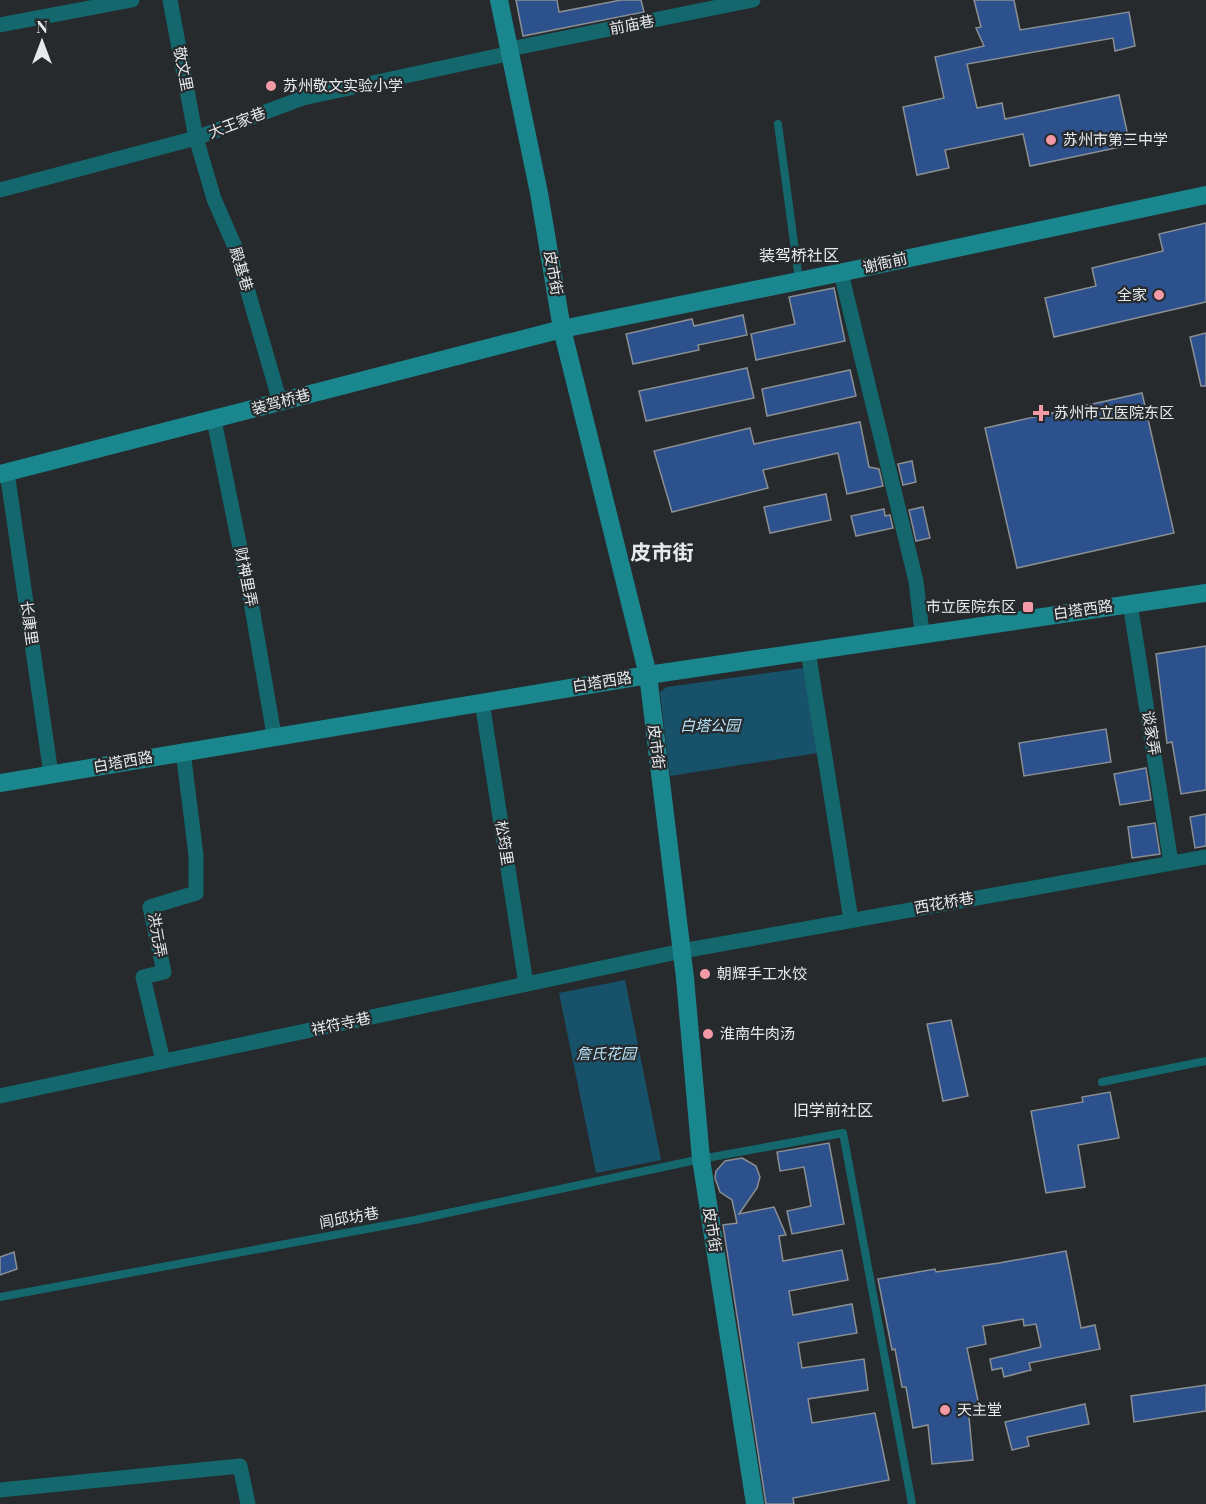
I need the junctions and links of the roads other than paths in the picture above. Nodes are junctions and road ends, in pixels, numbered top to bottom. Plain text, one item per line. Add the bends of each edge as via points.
1 (132, 0) edge
2 (170, 0) edge
3 (499, 0) edge
4 (753, 0) edge
5 (0, 25) edge
6 (511, 51) junction
7 (778, 124) dead end
8 (196, 138) junction
9 (0, 190) edge
10 (1206, 195) edge
11 (841, 273) junction
12 (799, 280) junction
13 (562, 329) junction
14 (280, 402) junction
15 (214, 420) junction
16 (3, 473) edge
17 (1206, 593) edge
18 (1130, 603) junction
19 (922, 633) junction
20 (808, 651) junction
21 (648, 675) junction
22 (482, 702) junction
23 (274, 735) junction
24 (183, 751) junction
25 (51, 774) junction
26 (0, 783) edge
27 (1206, 857) edge
28 (1171, 863) junction
29 (850, 920) junction
30 (682, 951) junction
31 (526, 984) junction
32 (163, 1061) junction
33 (1206, 1061) edge
34 (1102, 1082) dead end
35 (0, 1096) edge
36 (701, 1160) junction
37 (0, 1297) edge
38 (0, 1490) edge
39 (248, 1504) edge
40 (755, 1504) edge
41 (912, 1504) edge

1 - 5 street
2 - 8 street, 敬文里
3 - 6 street, 皮市街
4 - 6 street, 前庙巷
6 - 8 street, 大王家巷 via 303,98
6 - 13 street, 皮市街
7 - 12 lane
8 - 9 street, 大王家巷
8 - 14 street, 殿基巷 via 214,199 235,247
10 - 11 street, 谢衙前
11 - 12 street, 谢衙前
11 - 19 street via 916,581
12 - 13 street, 谢衙前
13 - 14 street, 装驾桥巷
13 - 21 street, 皮市街
14 - 15 street, 装驾桥巷
15 - 16 street, 装驾桥巷
15 - 23 street, 财神里弄
16 - 25 street, 长康里
17 - 18 street, 白塔西路
18 - 19 street, 白塔西路
18 - 28 street, 谈家弄
19 - 20 street, 白塔西路
20 - 21 street, 白塔西路
20 - 29 street
21 - 22 street, 白塔西路
21 - 30 street, 皮市街
22 - 23 street, 白塔西路
22 - 31 street, 松筠里
23 - 24 street, 白塔西路
24 - 25 street, 白塔西路
24 - 32 street, 洪元弄 via 196,855 196,893 150,907 164,972 143,978
25 - 26 street, 白塔西路
27 - 28 street, 西花桥巷
28 - 29 street, 西花桥巷
29 - 30 street, 西花桥巷
30 - 31 street, 祥符寺巷
30 - 36 street, 皮市街
31 - 32 street, 祥符寺巷
32 - 35 street, 祥符寺巷
33 - 34 lane
36 - 37 lane, 闾邱坊巷 via 415,1220
36 - 40 street, 皮市街
36 - 41 lane, 闾邱坊巷 via 843,1133
38 - 39 street via 240,1466

